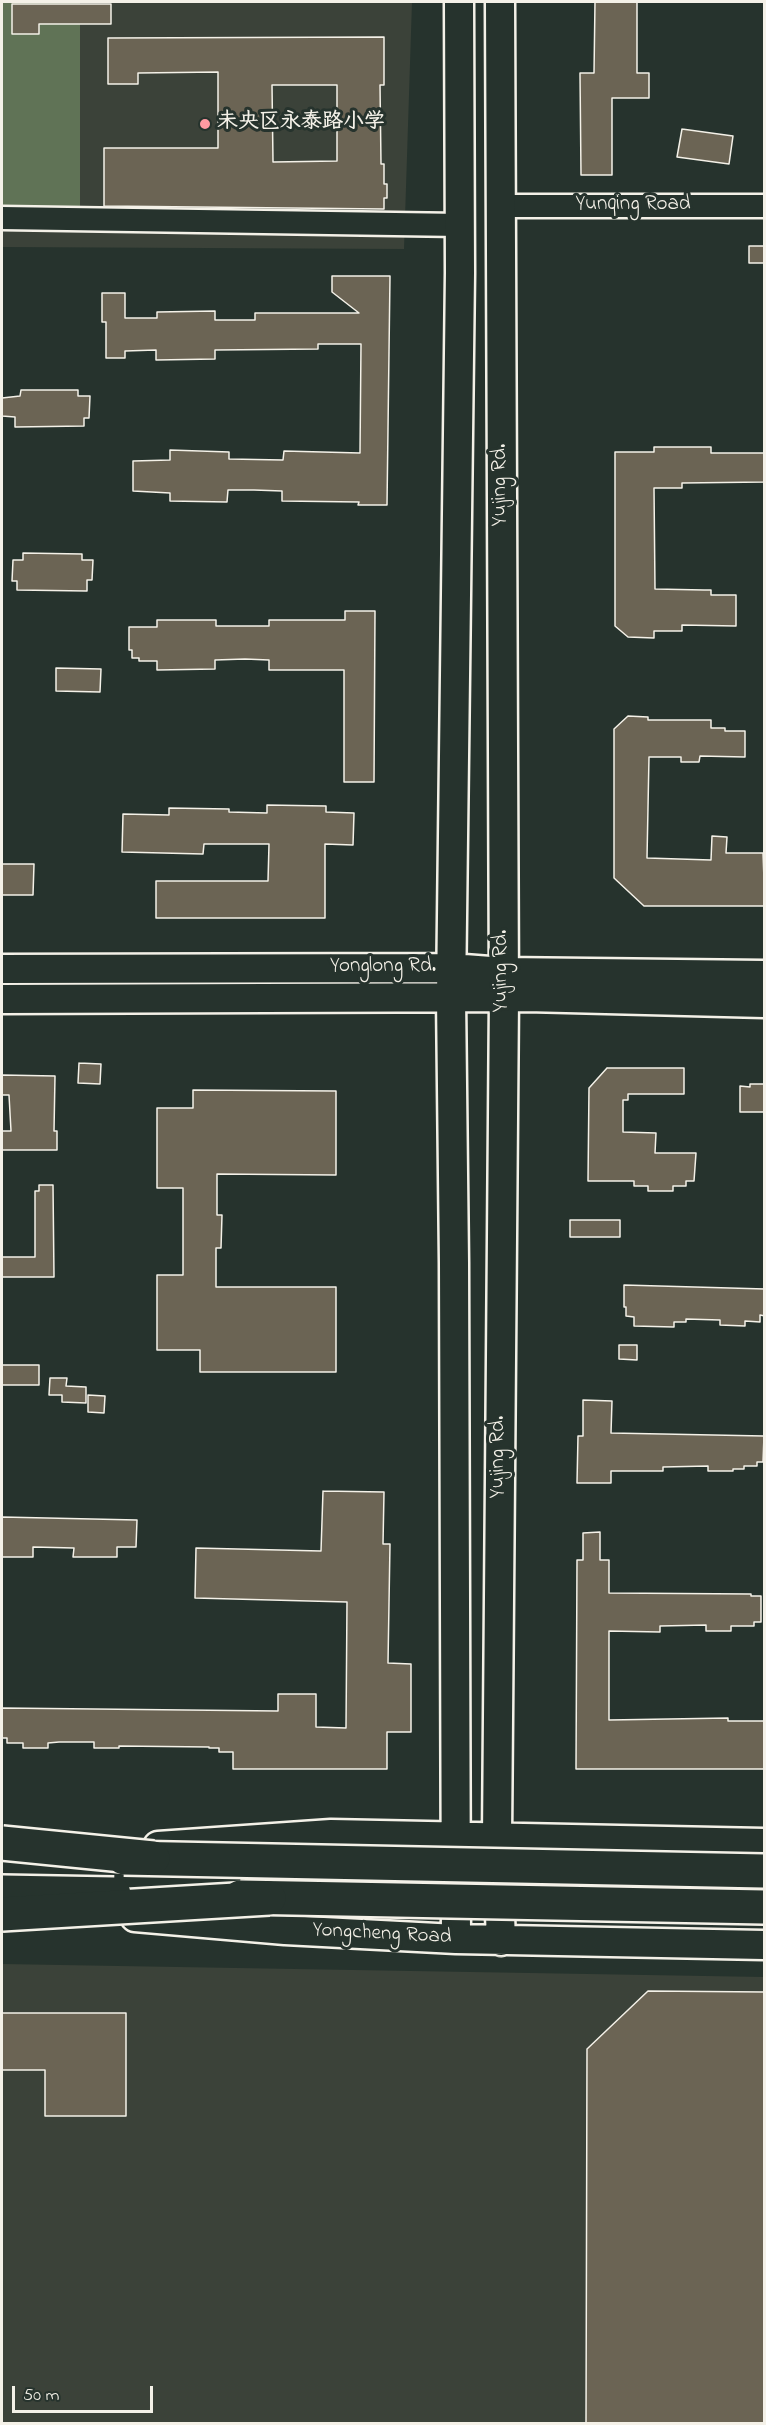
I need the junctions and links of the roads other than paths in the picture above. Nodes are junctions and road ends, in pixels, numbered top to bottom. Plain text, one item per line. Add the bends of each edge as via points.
1 (459, 2) edge
2 (500, 2) edge
3 (501, 206) junction
4 (765, 206) edge
5 (2, 218) edge
6 (460, 225) junction
7 (451, 968) junction
8 (2, 969) edge
9 (765, 975) edge
10 (504, 984) junction
11 (451, 997) junction
12 (2, 999) edge
13 (765, 1003) edge
14 (455, 1835) junction
15 (497, 1837) junction
16 (2, 1843) edge
17 (765, 1843) edge
18 (2, 1853) edge
19 (153, 1858) junction
20 (765, 1871) edge
21 (2, 1892) edge
22 (269, 1898) junction
23 (2, 1905) edge
24 (765, 1907) edge
25 (2, 1914) edge
26 (456, 1939) junction
27 (501, 1941) junction
28 (765, 1946) edge

1 - 6 street, Yujing Rd.
2 - 3 street, Yujing Rd.
3 - 4 street, Yunqing Road
3 - 10 street, Yujing Rd.
5 - 6 street
6 - 7 street, Yujing Rd.
7 - 8 street, Yonglong Rd.
7 - 10 street, Yonglong Rd.
7 - 11 street, Yujing Rd.
9 - 10 street, Yonglong Rd.
10 - 11 street, Yonglong Rd.
10 - 13 street, Yonglong Rd.
10 - 15 street, Yujing Rd.
11 - 12 street, Yonglong Rd.
11 - 14 street, Yujing Rd.
14 - 15 street
14 - 18 street via 331,1834 124,1849
14 - 26 street, Yujing Rd.
15 - 17 street
15 - 27 street, Yujing Rd.
16 - 19 main road, bridge
18 - 19 main road, bridge
19 - 20 main road, bridge
21 - 22 main road, bridge
22 - 24 main road, bridge
22 - 25 main road, bridge
23 - 26 street, Yongcheng Road via 285,1930
26 - 27 street, Yongcheng Road
27 - 28 street, Yongcheng Road

